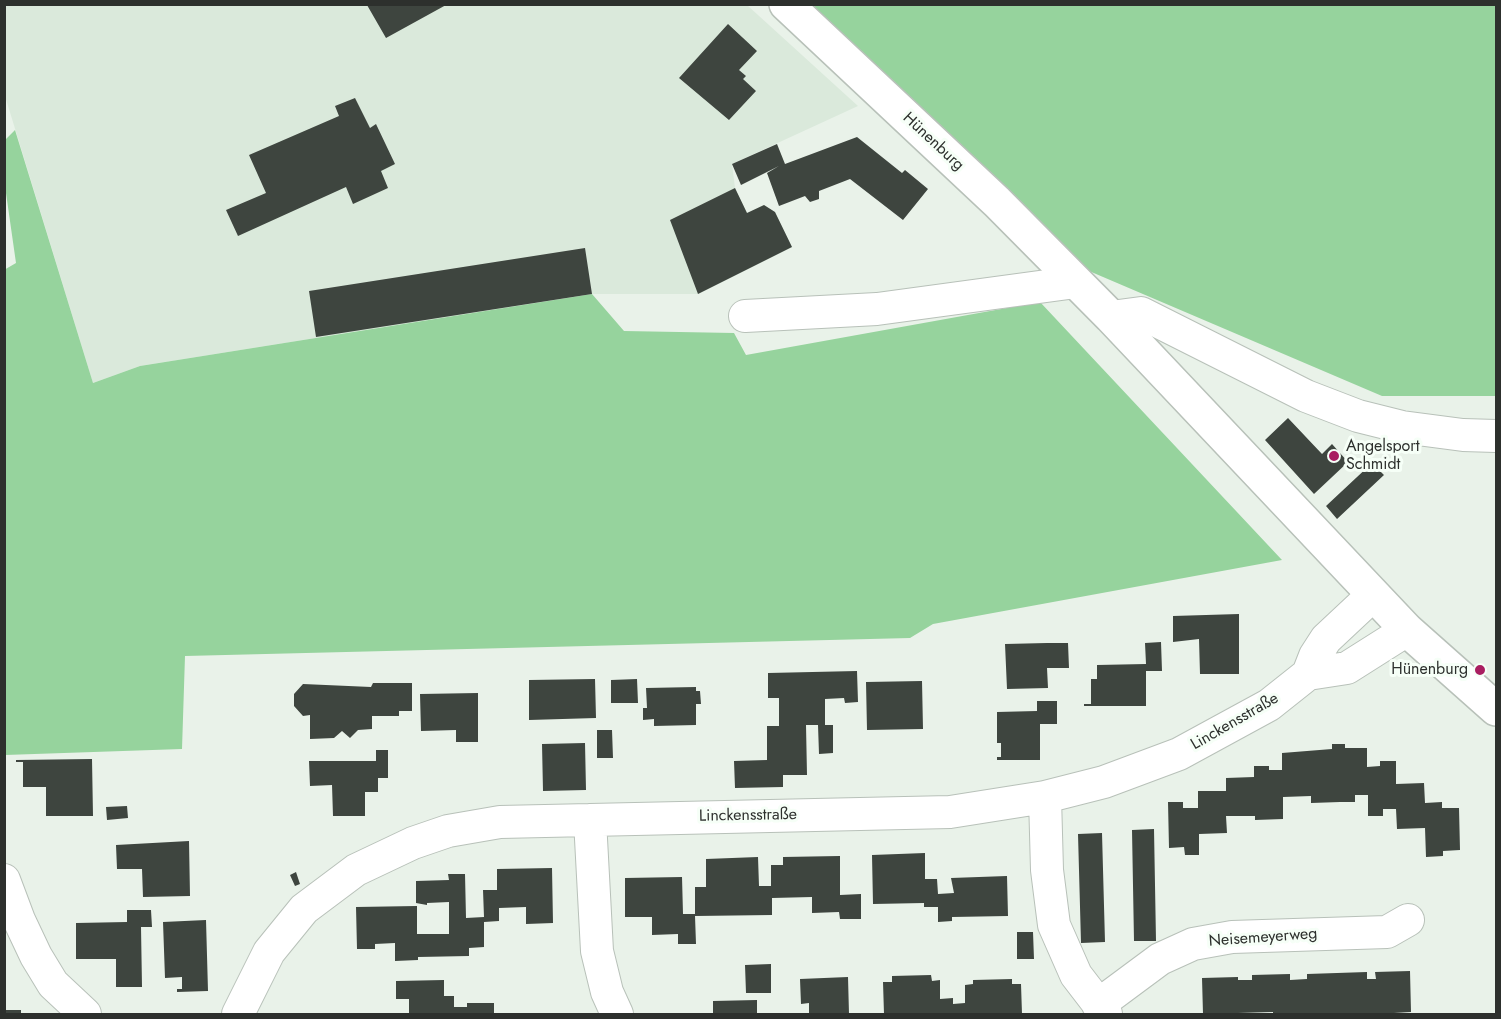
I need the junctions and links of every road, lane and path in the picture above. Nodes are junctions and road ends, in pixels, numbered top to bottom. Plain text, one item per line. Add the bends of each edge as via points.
1 (786, 4) edge
2 (1076, 282) junction
3 (745, 316) dead end
4 (1111, 317) junction
5 (1497, 436) edge
6 (1373, 595) junction
7 (1407, 630) junction
8 (1308, 674) junction
9 (1497, 709) edge
10 (1045, 798) junction
11 (590, 820) junction
12 (4, 880) edge
13 (1408, 920) dead end
14 (1102, 1010) edge
15 (85, 1014) edge
16 (238, 1014) edge
17 (617, 1014) edge

1 - 2 street, Hünenburg via 997,202
2 - 3 street via 877,309
2 - 4 street, Hünenburg
4 - 5 street via 1141,313 1305,396 1358,416 1402,427
4 - 6 street, Hünenburg
6 - 7 street, Hünenburg
6 - 8 street, Linckensstraße via 1326,639
7 - 8 street, Linckensstraße via 1347,668
7 - 9 street, Hünenburg
8 - 10 street, Linckensstraße via 1269,705 1179,754 1104,782
10 - 11 street, Linckensstraße via 950,812
10 - 14 street, Neisemeyerweg via 1047,870 1054,926 1076,975
11 - 16 street, Linckensstraße via 500,822 448,831 356,870 304,909 285,930 269,952
11 - 17 street via 597,951
12 - 15 street via 36,956 53,984
13 - 14 street, Neisemeyerweg via 1387,932 1232,937 1193,944 1160,959

